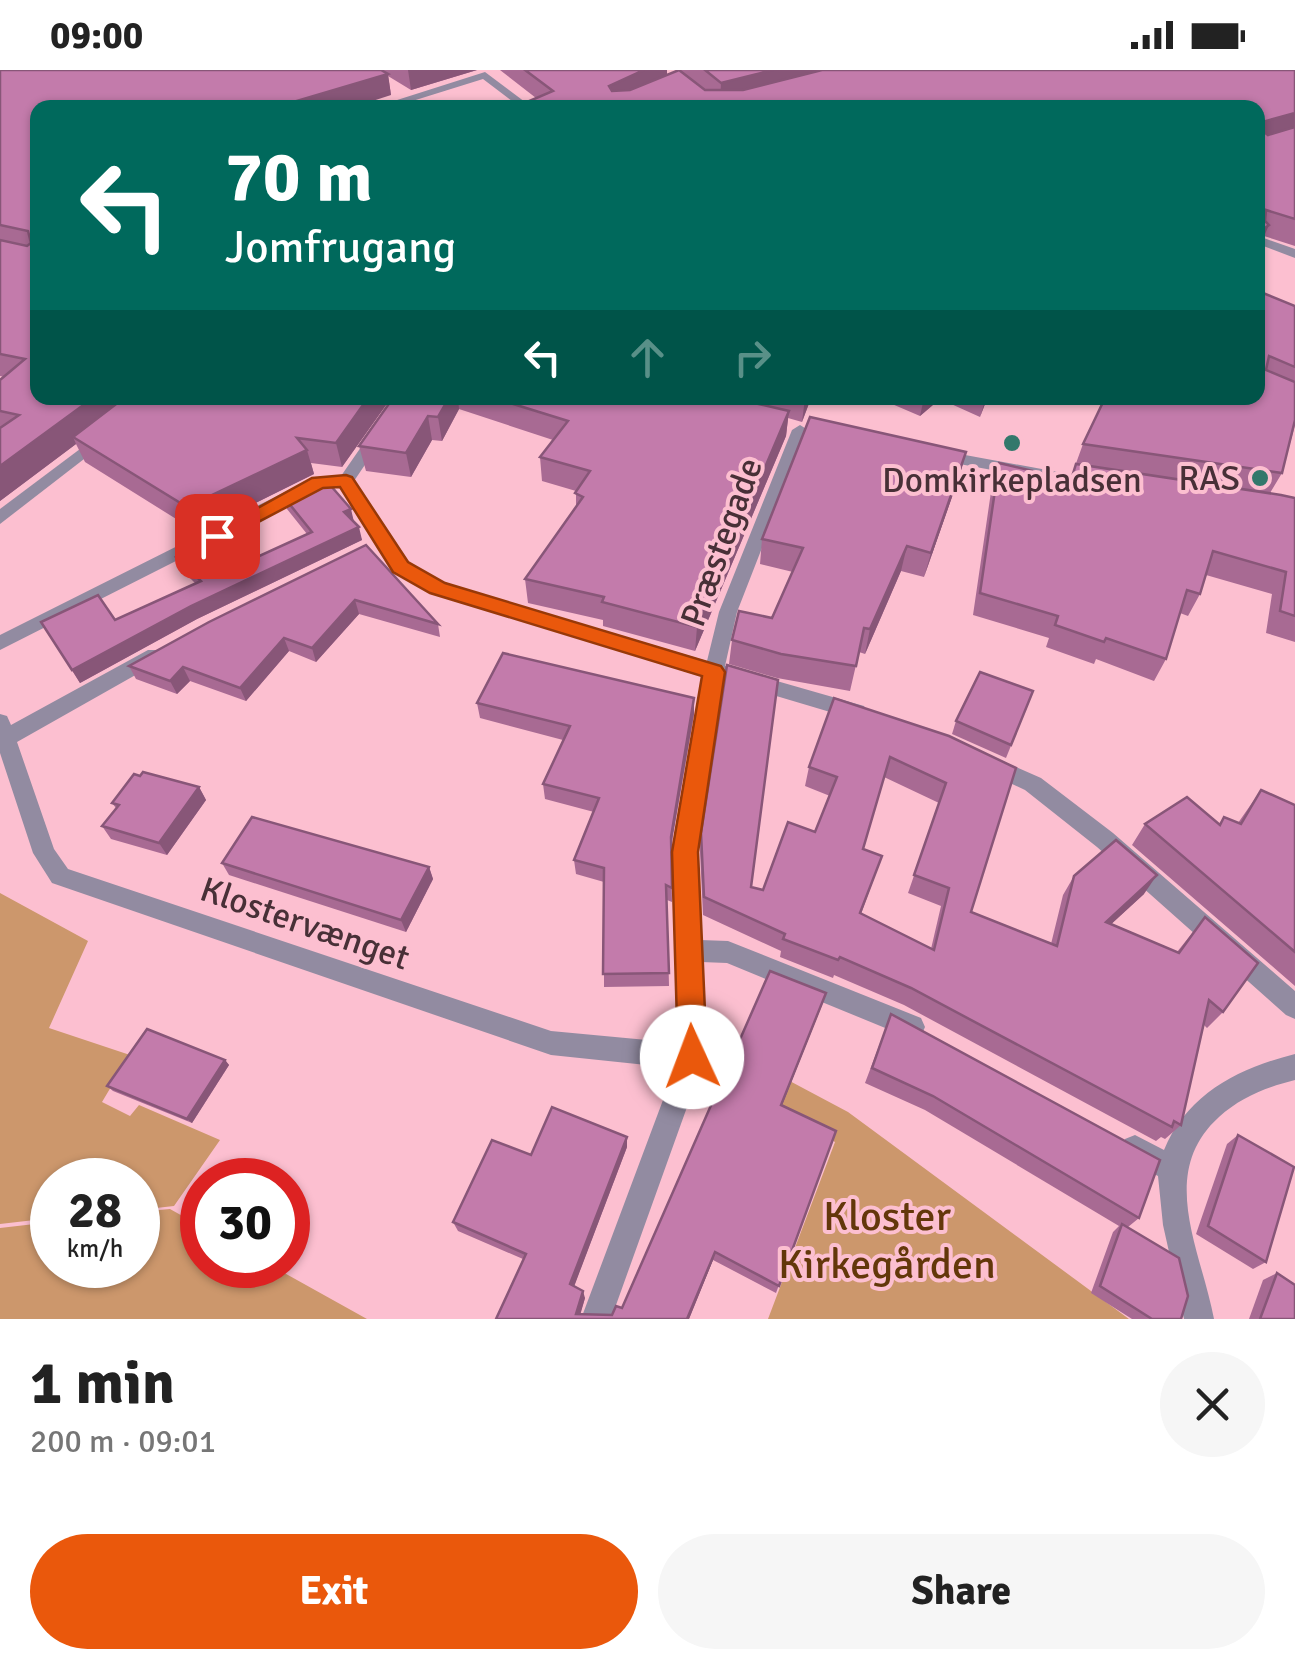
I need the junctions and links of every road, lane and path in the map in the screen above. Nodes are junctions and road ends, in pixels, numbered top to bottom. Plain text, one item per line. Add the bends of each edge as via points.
1 (394, 88) dead end
2 (410, 98) junction
3 (403, 100) edge
4 (518, 100) edge
5 (1265, 243) edge
6 (1295, 254) edge
7 (397, 405) edge
8 (800, 430) edge
9 (108, 432) edge
10 (929, 454) edge
11 (346, 481) junction
12 (1113, 487) edge
13 (0, 518) edge
14 (0, 643) edge
15 (173, 645) edge
16 (714, 672) junction
17 (887, 721) edge
18 (4, 730) edge
19 (962, 752) edge
20 (689, 951) junction
21 (1295, 1006) edge
22 (928, 1035) edge
23 (692, 1057) junction
24 (1295, 1066) edge
25 (1120, 1140) edge
26 (1172, 1169) junction
27 (596, 1319) edge
28 (1199, 1319) edge

1 - 2 street
2 - 3 street
2 - 4 street via 486,75
5 - 6 street
7 - 11 street
8 - 16 street, Præstegade via 728,612
9 - 13 street
10 - 12 street
11 - 14 street via 319,482
11 - 16 street via 374,545 438,588
15 - 18 street
16 - 17 street
16 - 20 street, Præstegade via 685,852
18 - 23 street, Klostervænget via 44,853 60,876 551,1043
19 - 21 street via 1033,784
20 - 22 street via 728,952
20 - 23 street, Præstegade
23 - 27 street, Præstegade
24 - 26 street via 1243,1083 1210,1107 1191,1127
25 - 26 street
26 - 28 street

